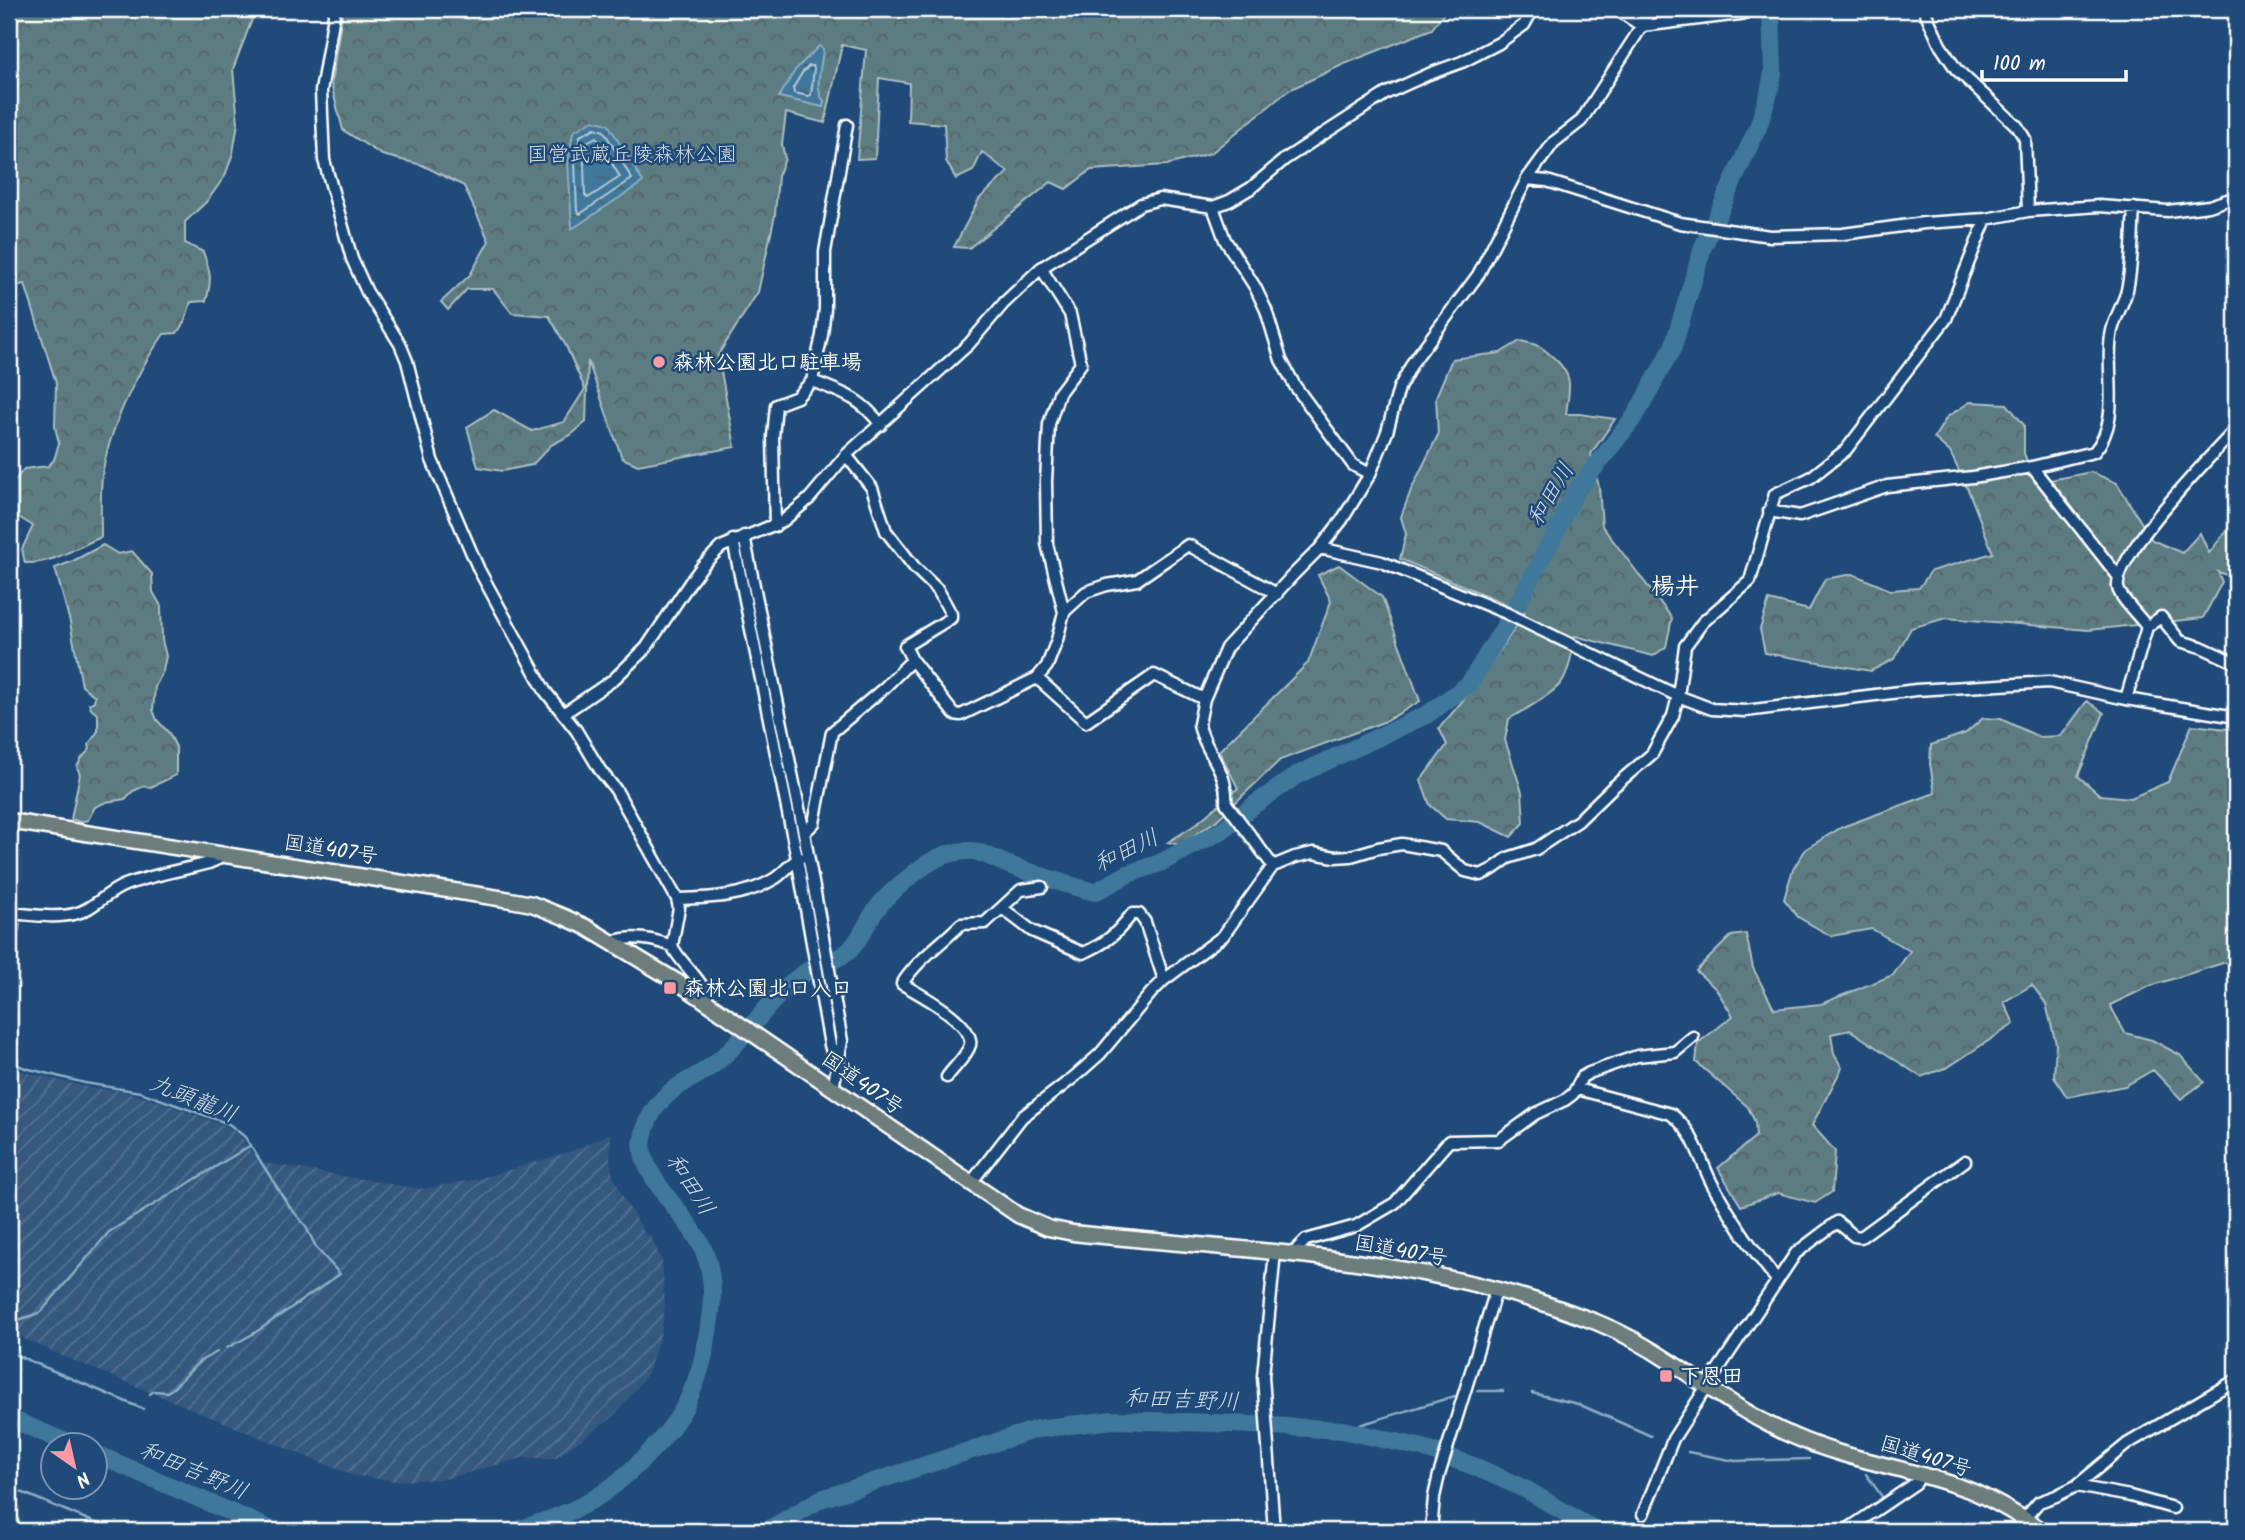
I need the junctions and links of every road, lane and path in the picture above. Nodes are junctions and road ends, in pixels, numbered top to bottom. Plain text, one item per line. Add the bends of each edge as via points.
1 (335, 9) edge
2 (1532, 9) edge
3 (1616, 9) edge
4 (1650, 9) edge
5 (1758, 9) edge
6 (1924, 9) edge
7 (1642, 26) junction
8 (847, 125) dead end
9 (1527, 179) junction
10 (2236, 197) edge
11 (1213, 207) junction
12 (2134, 208) junction
13 (2028, 212) junction
14 (1986, 219) junction
15 (1041, 268) junction
16 (812, 381) junction
17 (881, 425) junction
18 (2236, 430) edge
19 (846, 454) junction
20 (2032, 467) junction
21 (1370, 474) junction
22 (1769, 511) junction
23 (775, 526) junction
24 (744, 536) junction
25 (733, 540) junction
26 (1320, 548) junction
27 (2118, 576) junction
28 (1277, 594) junction
29 (1064, 612) junction
30 (2147, 627) junction
31 (912, 660) junction
32 (2236, 663) edge
33 (1037, 678) junction
34 (1678, 696) junction
35 (1204, 699) junction
36 (2126, 699) junction
37 (563, 714) junction
38 (2236, 716) edge
39 (9, 821) edge
40 (804, 833) junction
41 (221, 854) junction
42 (802, 857) junction
43 (1273, 866) junction
44 (1042, 887) dead end
45 (677, 900) junction
46 (1002, 908) junction
47 (9, 914) edge
48 (612, 942) junction
49 (672, 946) junction
50 (1164, 980) junction
51 (708, 1002) junction
52 (1693, 1037) dead end
53 (947, 1077) dead end
54 (833, 1088) junction
55 (1577, 1089) junction
56 (1965, 1161) dead end
57 (970, 1184) junction
58 (1275, 1252) junction
59 (1295, 1256) junction
60 (1777, 1280) junction
61 (1496, 1290) junction
62 (2236, 1380) edge
63 (1707, 1387) junction
64 (1920, 1475) junction
65 (2076, 1486) junction
66 (2173, 1508) dead end
67 (1643, 1514) dead end
68 (2024, 1519) junction
69 (1274, 1531) edge
70 (1431, 1531) edge
71 (1845, 1531) edge
72 (2043, 1531) edge

1 - 37 street via 321,91 324,160 352,259 407,361 432,460 464,537 545,691
2 - 11 street via 1524,25 1499,43 1388,93 1285,159 1251,188
3 - 7 street
4 - 7 street
5 - 7 street
6 - 13 street via 1956,69 2025,139
7 - 9 street via 1581,121 1554,142
8 - 16 street via 825,252 825,309
9 - 14 street via 1547,181 1680,223 1770,236 1843,234
9 - 21 street via 1478,275 1399,388
10 - 12 street via 2168,211
11 - 15 street via 1160,199 1141,204
11 - 21 street via 1225,240 1266,310 1281,360 1295,386 1353,465
12 - 13 street
12 - 20 street via 2128,288 2110,339 2106,433 2094,452
13 - 14 street
14 - 22 street via 1947,319 1846,450 1810,478 1775,494
15 - 17 street via 970,344
15 - 29 street via 1070,314 1081,364 1059,393 1049,424 1047,544
16 - 17 street via 847,394 869,409
16 - 23 street via 797,397 776,405
17 - 19 street
18 - 27 street via 2152,522
19 - 23 street via 809,499
19 - 31 street via 872,488 886,531 938,590 951,614 905,646
20 - 22 street via 1887,486 1800,516
20 - 27 street
21 - 26 street
22 - 34 street via 1750,581 1703,622 1685,646
23 - 24 street
24 - 25 street
24 - 40 street
25 - 37 street via 703,565 646,648 613,680
25 - 42 street
26 - 28 street
26 - 34 street via 1382,562 1493,608
27 - 30 street via 2118,592
28 - 29 street via 1188,545 1137,580 1086,592
28 - 35 street via 1226,648
29 - 33 street via 1047,666
30 - 32 street via 2161,617 2180,641
30 - 36 street
31 - 33 street via 954,714 961,715
31 - 40 street via 832,732 814,823
33 - 35 street via 1086,722 1154,675
34 - 36 street via 1712,709 1745,711 1916,690 2049,682
34 - 43 street via 1652,754 1578,821 1536,849 1508,858 1481,875 1465,871 1441,850 1402,844 1351,856 1295,856
35 - 43 street via 1199,729 1224,777 1226,803
36 - 38 street
37 - 45 street via 616,790
39 - 41 highway, 国道407号
40 - 42 street
41 - 47 street via 209,863 128,884 81,912
41 - 48 highway, 国道407号 via 532,904
42 - 45 street via 774,878 744,891 721,898
42 - 54 street via 842,1041
43 - 50 street via 1223,936
44 - 46 street via 1021,890
45 - 49 street
46 - 50 street via 1032,931 1083,953 1114,937 1132,915 1139,914
46 - 53 street via 985,923 961,924 912,968 902,984 945,1009 969,1036 970,1045
48 - 49 street via 624,938
48 - 51 highway, 国道407号
49 - 51 street via 701,983
50 - 57 street via 1100,1054 1022,1117
51 - 54 highway, 国道407号
52 - 55 street via 1675,1052 1637,1056 1589,1073
54 - 57 highway, 国道407号
55 - 59 street via 1499,1140 1449,1140 1395,1203 1356,1226 1306,1240
55 - 60 street via 1671,1114 1682,1123 1696,1143 1714,1188
56 - 60 street via 1861,1237 1837,1222 1796,1253
57 - 58 highway, 国道407号 via 1048,1228
58 - 59 highway, 国道407号
58 - 69 street via 1264,1362
59 - 61 highway, 国道407号 via 1404,1268
60 - 63 street
61 - 63 highway, 国道407号 via 1577,1314 1624,1334
61 - 70 street via 1439,1475
62 - 65 street via 2127,1444
63 - 64 highway, 国道407号 via 1795,1437
63 - 67 street via 1673,1439
64 - 68 highway, 国道407号 via 1969,1490
64 - 71 street via 1916,1483
65 - 66 street
65 - 68 street via 2039,1502
68 - 72 highway, 国道407号

